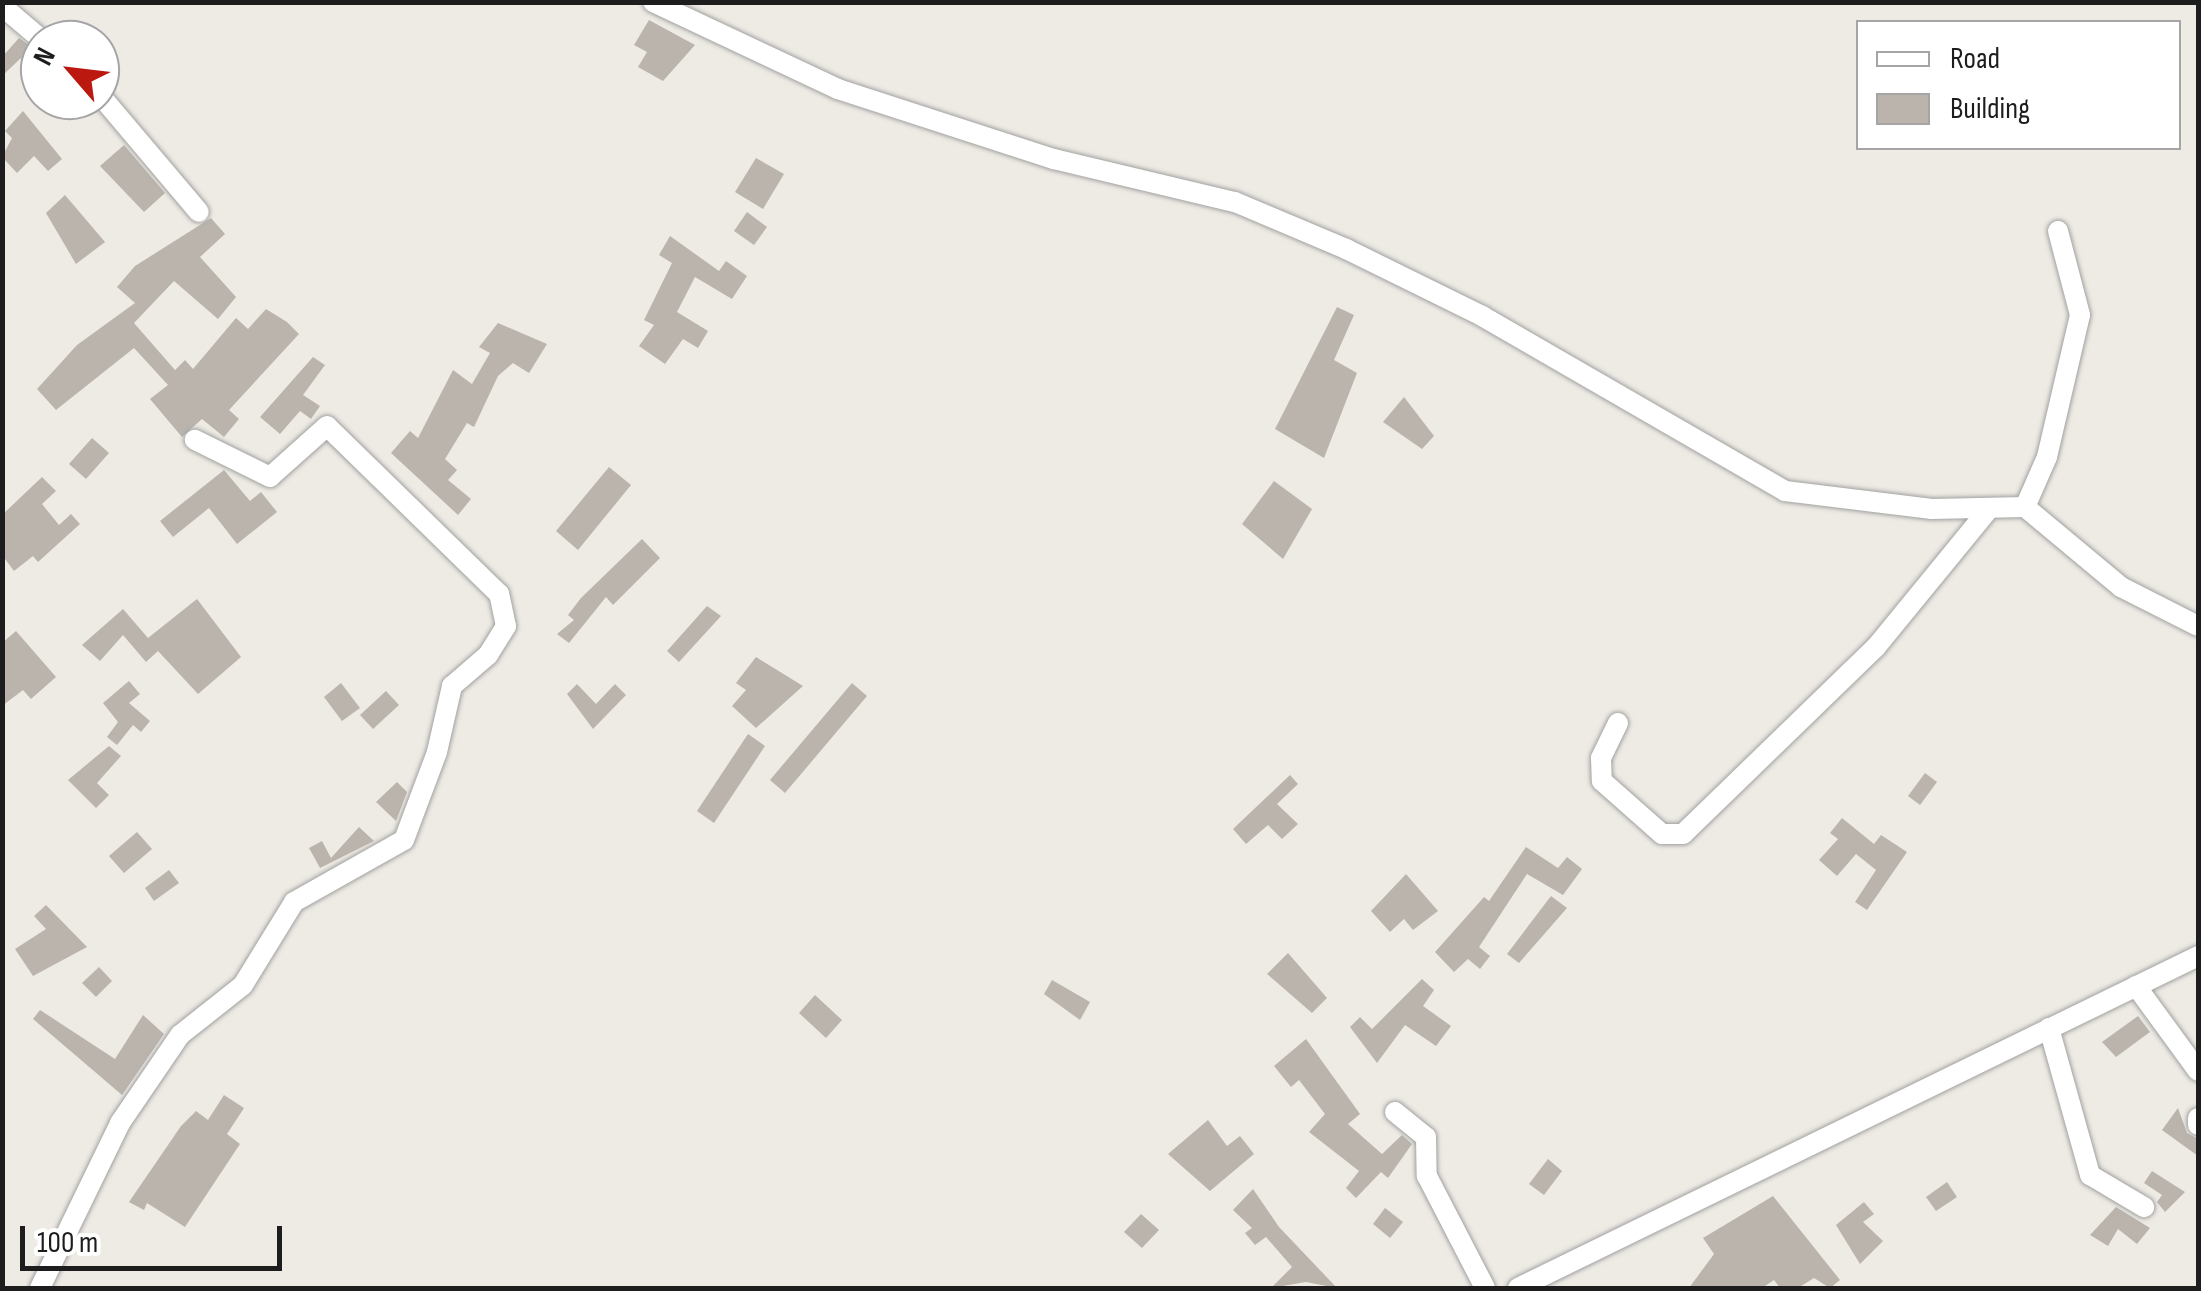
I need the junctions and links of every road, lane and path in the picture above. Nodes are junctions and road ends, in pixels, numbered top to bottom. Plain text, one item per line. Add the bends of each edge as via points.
1 (653, 2) edge
2 (120, 119) edge
3 (199, 212) dead end
4 (2058, 231) dead end
5 (195, 440) dead end
6 (2025, 507) junction
7 (1989, 509) junction
8 (2198, 626) edge
9 (1618, 722) dead end
10 (2198, 956) edge
11 (2136, 986) junction
12 (2049, 1028) junction
13 (2198, 1071) edge
14 (1395, 1112) dead end
15 (2144, 1206) dead end
16 (40, 1288) edge
17 (1486, 1288) edge
18 (1518, 1288) edge

1 - 7 street via 838,89 1054,158 1235,202 1346,248 1482,316 1785,491
2 - 3 street
4 - 6 street via 2080,315 2047,457
5 - 16 street via 270,477 327,426 506,604 506,626 488,655 452,686 411,828 392,852 294,902 243,985 180,1035 120,1123
6 - 7 street
6 - 8 street via 2120,586
7 - 9 street via 1876,648 1683,834 1662,834 1602,781 1602,758
10 - 11 street
11 - 12 street
11 - 13 street
12 - 15 street via 2090,1175
12 - 18 street
14 - 17 street via 1426,1137 1428,1176

